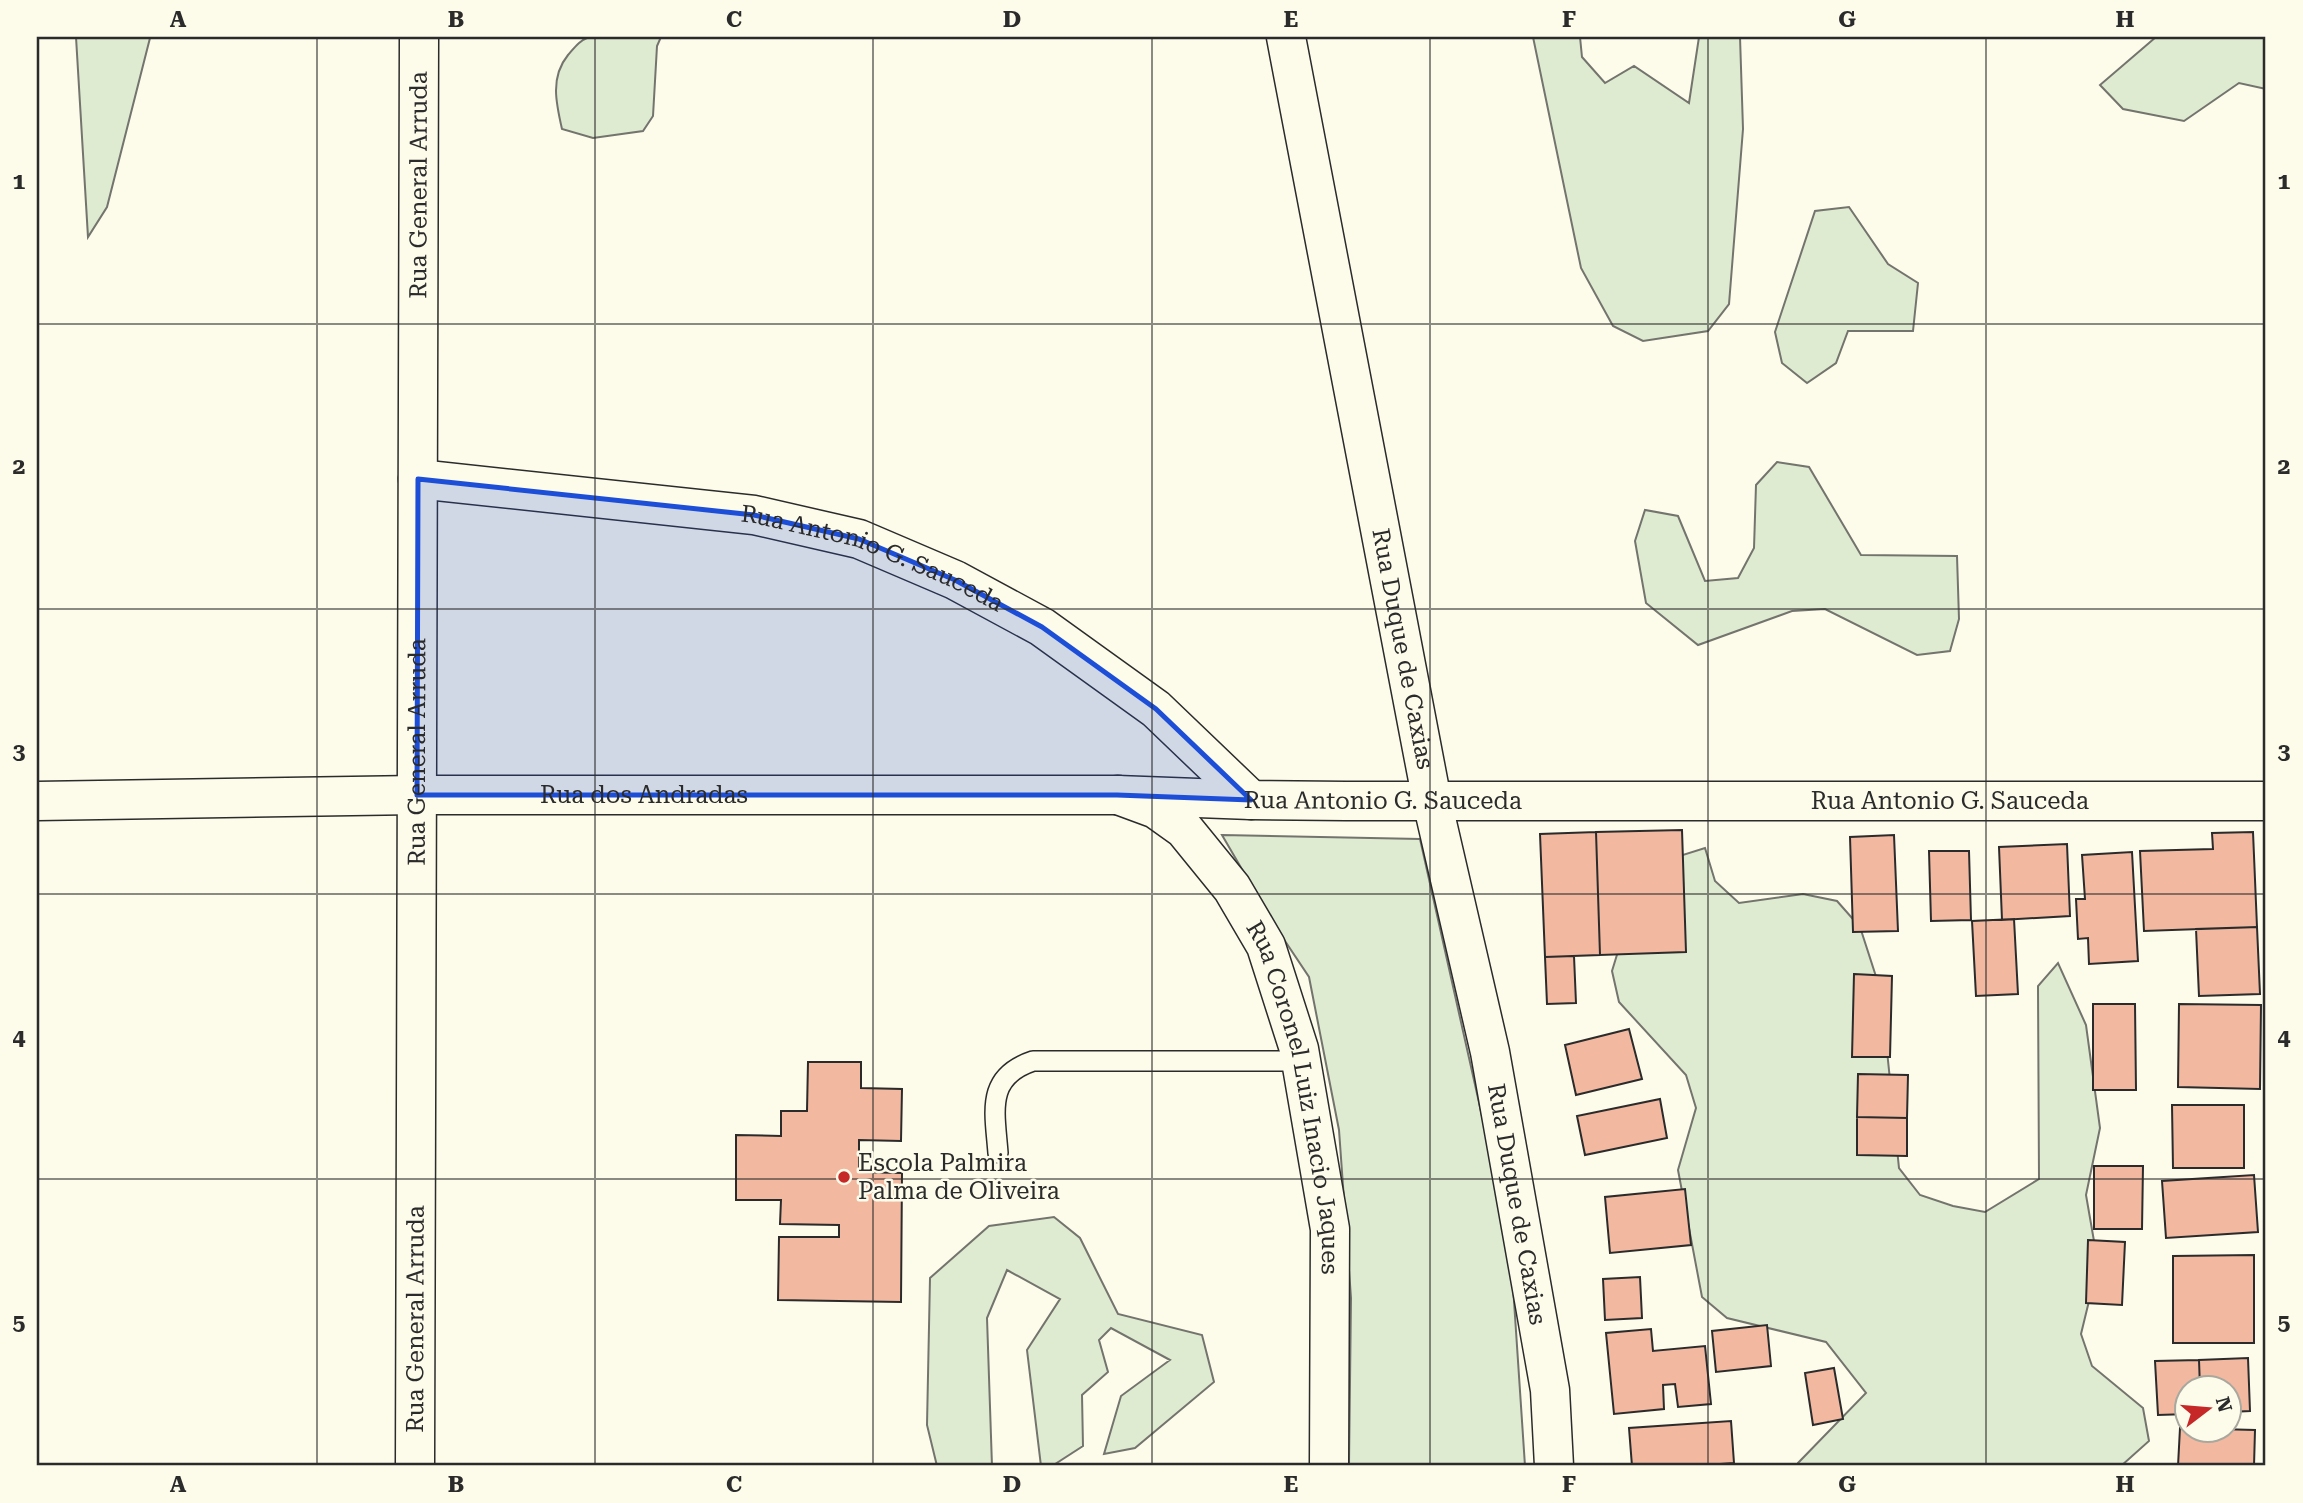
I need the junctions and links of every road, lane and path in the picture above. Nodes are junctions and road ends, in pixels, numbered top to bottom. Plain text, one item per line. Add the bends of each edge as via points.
1 (419, 37) edge
2 (1286, 37) edge
3 (418, 479) junction
4 (417, 795) junction
5 (1116, 795) junction
6 (37, 800) edge
7 (1251, 800) junction
8 (1432, 801) junction
9 (2266, 801) edge
10 (1301, 1061) junction
11 (998, 1153) dead end
12 (415, 1466) edge
13 (1329, 1466) edge
14 (1554, 1466) edge

1 - 3 street, Rua General Arruda
2 - 8 street, Rua Duque de Caxias
3 - 4 street, Rua General Arruda
3 - 7 street, Rua Antonio G. Sauceda via 754,515 859,539 955,580 1042,627 1156,709
4 - 5 street, Rua dos Andradas
4 - 6 street, Rua dos Andradas
4 - 12 street, Rua General Arruda
5 - 7 street, Rua dos Andradas
5 - 10 street, Rua Coronel Luiz Inacio Jaques via 1156,809 1184,829 1232,888 1266,946
7 - 8 street, Rua Antonio G. Sauceda
8 - 9 street, Rua Antonio G. Sauceda
8 - 14 street, Rua Duque de Caxias via 1490,1052 1550,1390
10 - 11 lane via 1033,1062 1017,1067 1004,1079 995,1101
10 - 13 street, Rua Coronel Luiz Inacio Jaques via 1330,1229

